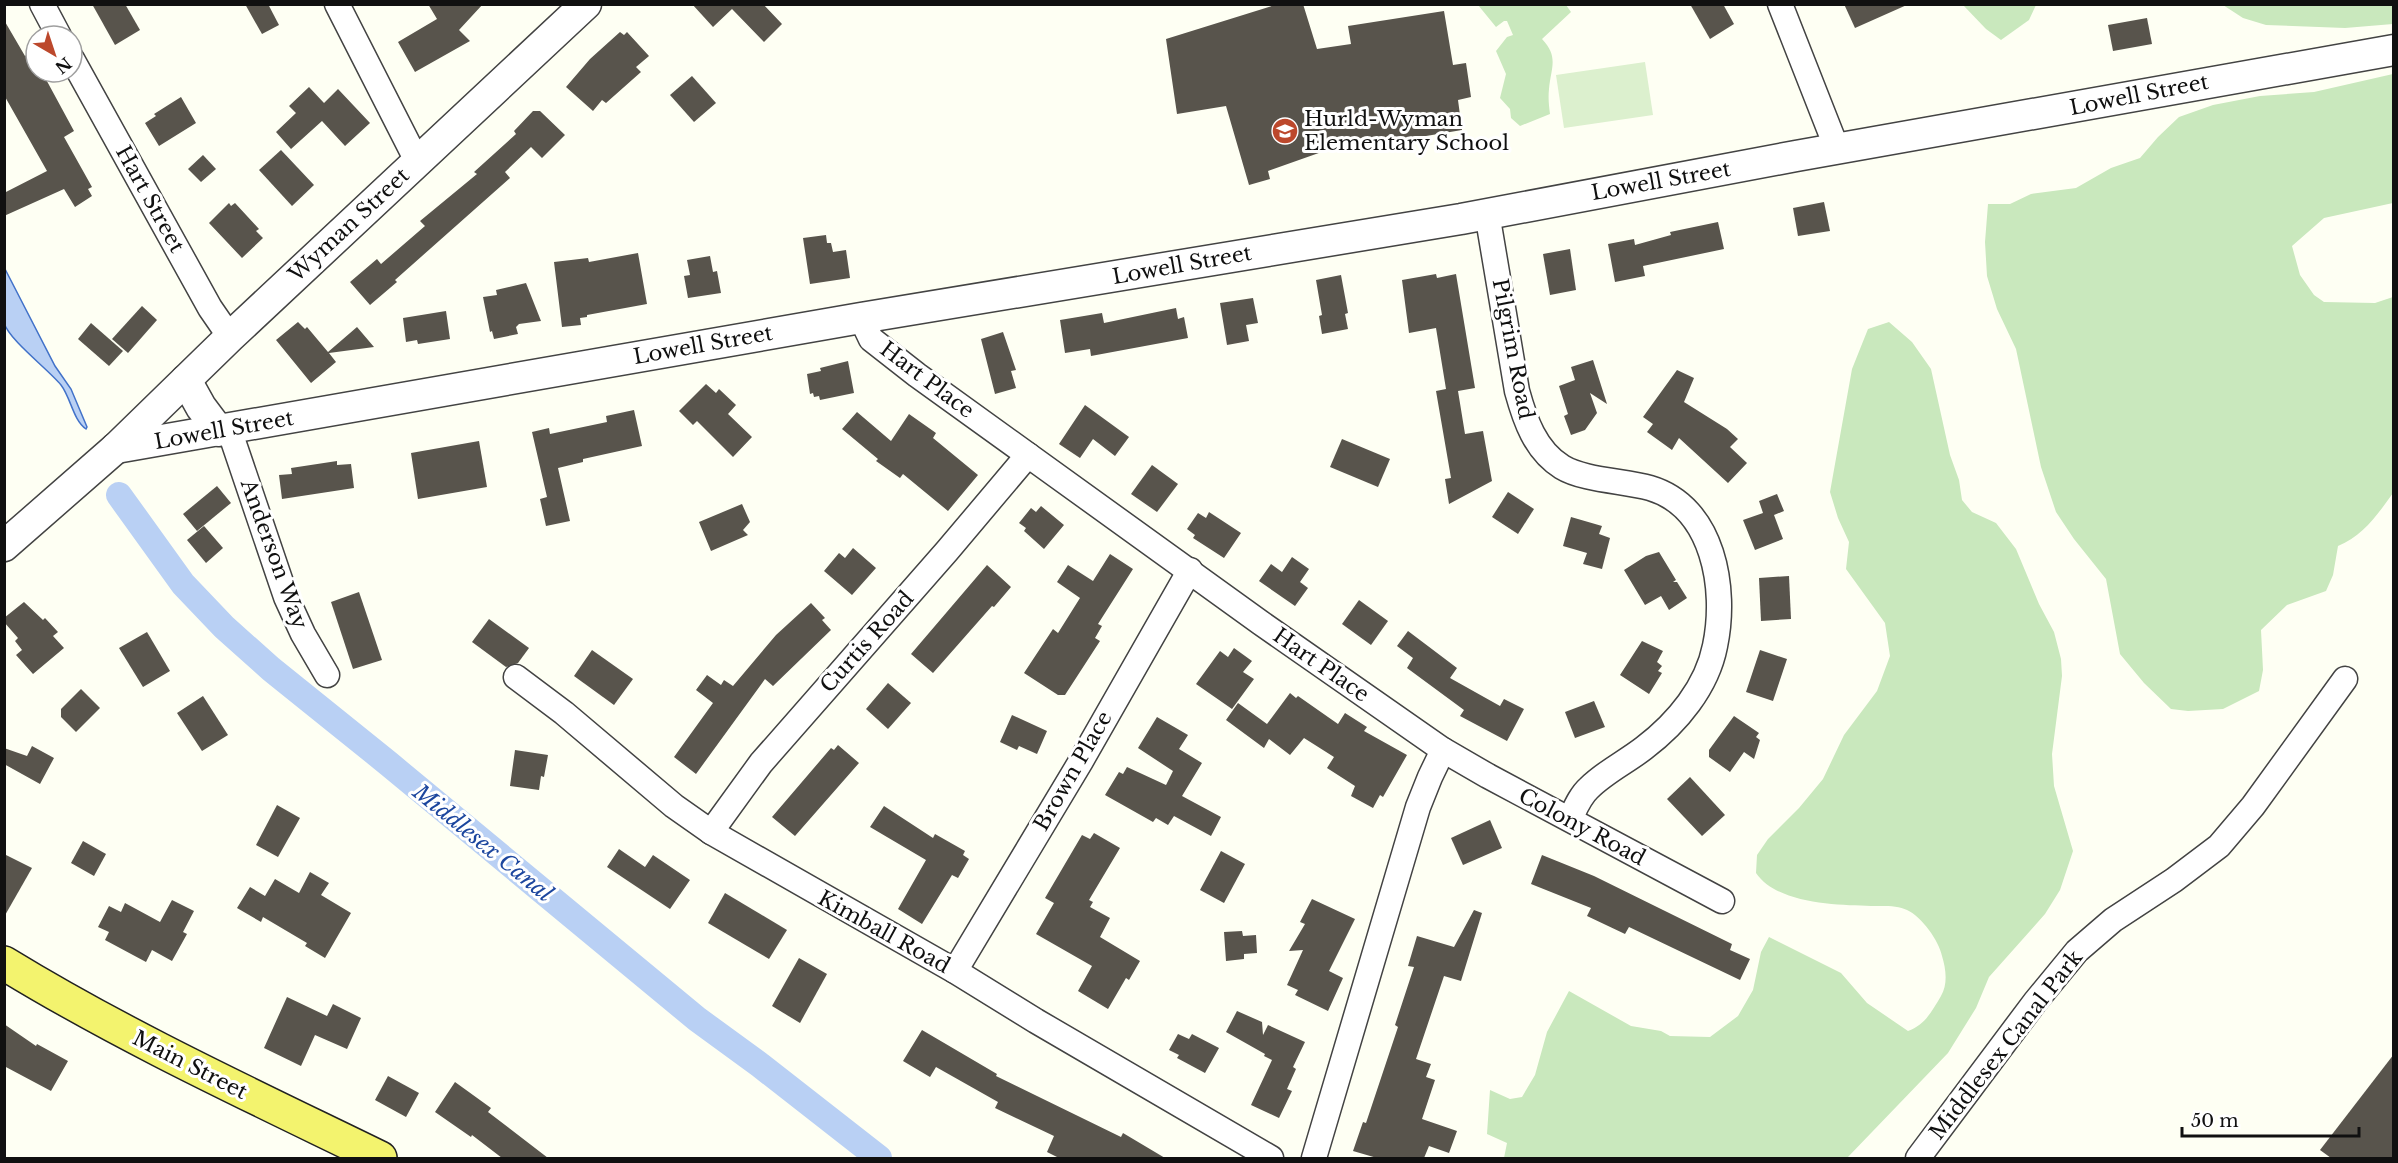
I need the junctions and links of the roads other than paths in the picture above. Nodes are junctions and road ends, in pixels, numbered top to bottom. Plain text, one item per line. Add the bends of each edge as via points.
1 (42, 4) edge
2 (337, 4) edge
3 (586, 4) edge
4 (1780, 4) edge
5 (53, 24) edge
6 (2394, 50) edge
7 (84, 81) edge
8 (1837, 149) junction
9 (417, 161) junction
10 (1487, 213) junction
11 (861, 318) junction
12 (230, 337) junction
13 (186, 380) junction
14 (224, 430) junction
15 (116, 448) junction
16 (1028, 455) junction
17 (4, 546) edge
18 (1190, 570) junction
19 (327, 675) dead end
20 (516, 677) dead end
21 (2345, 679) dead end
22 (1443, 750) junction
23 (1570, 819) junction
24 (711, 832) junction
25 (1722, 901) dead end
26 (4, 963) edge
27 (955, 971) junction
28 (380, 1158) edge
29 (1271, 1158) edge
30 (1314, 1158) edge
31 (1918, 1158) edge

1 - 5 street
2 - 9 street
3 - 9 street, Wyman Street
4 - 8 street
6 - 8 street, Lowell Street
7 - 12 street, Hart Street via 212,313
8 - 10 street, Lowell Street
9 - 12 street, Wyman Street
10 - 11 street, Lowell Street
10 - 23 street, Pilgrim Road via 1517,391 1534,437 1547,455 1569,471 1650,488 1679,503 1706,538 1717,585 1717,638 1697,691 1660,735 1589,788
11 - 14 street, Lowell Street
11 - 16 street, Hart Place via 878,345
12 - 13 street, Wyman Street
13 - 14 street via 201,406
13 - 15 street, Wyman Street
14 - 15 street, Lowell Street
14 - 19 street, Anderson Way via 286,597
15 - 17 street
16 - 18 street, Hart Place
16 - 24 street, Curtis Road via 760,763
18 - 22 street, Hart Place
18 - 27 street, Brown Place
20 - 24 street, Kimball Road
21 - 31 street, Middlesex Canal Park via 2219,846 2113,920 2077,951
22 - 23 street, Colony Road
22 - 30 street via 1418,807
23 - 25 street, Colony Road
24 - 27 street, Kimball Road
26 - 28 main road, Main Street via 216,1080
27 - 29 street, Kimball Road

